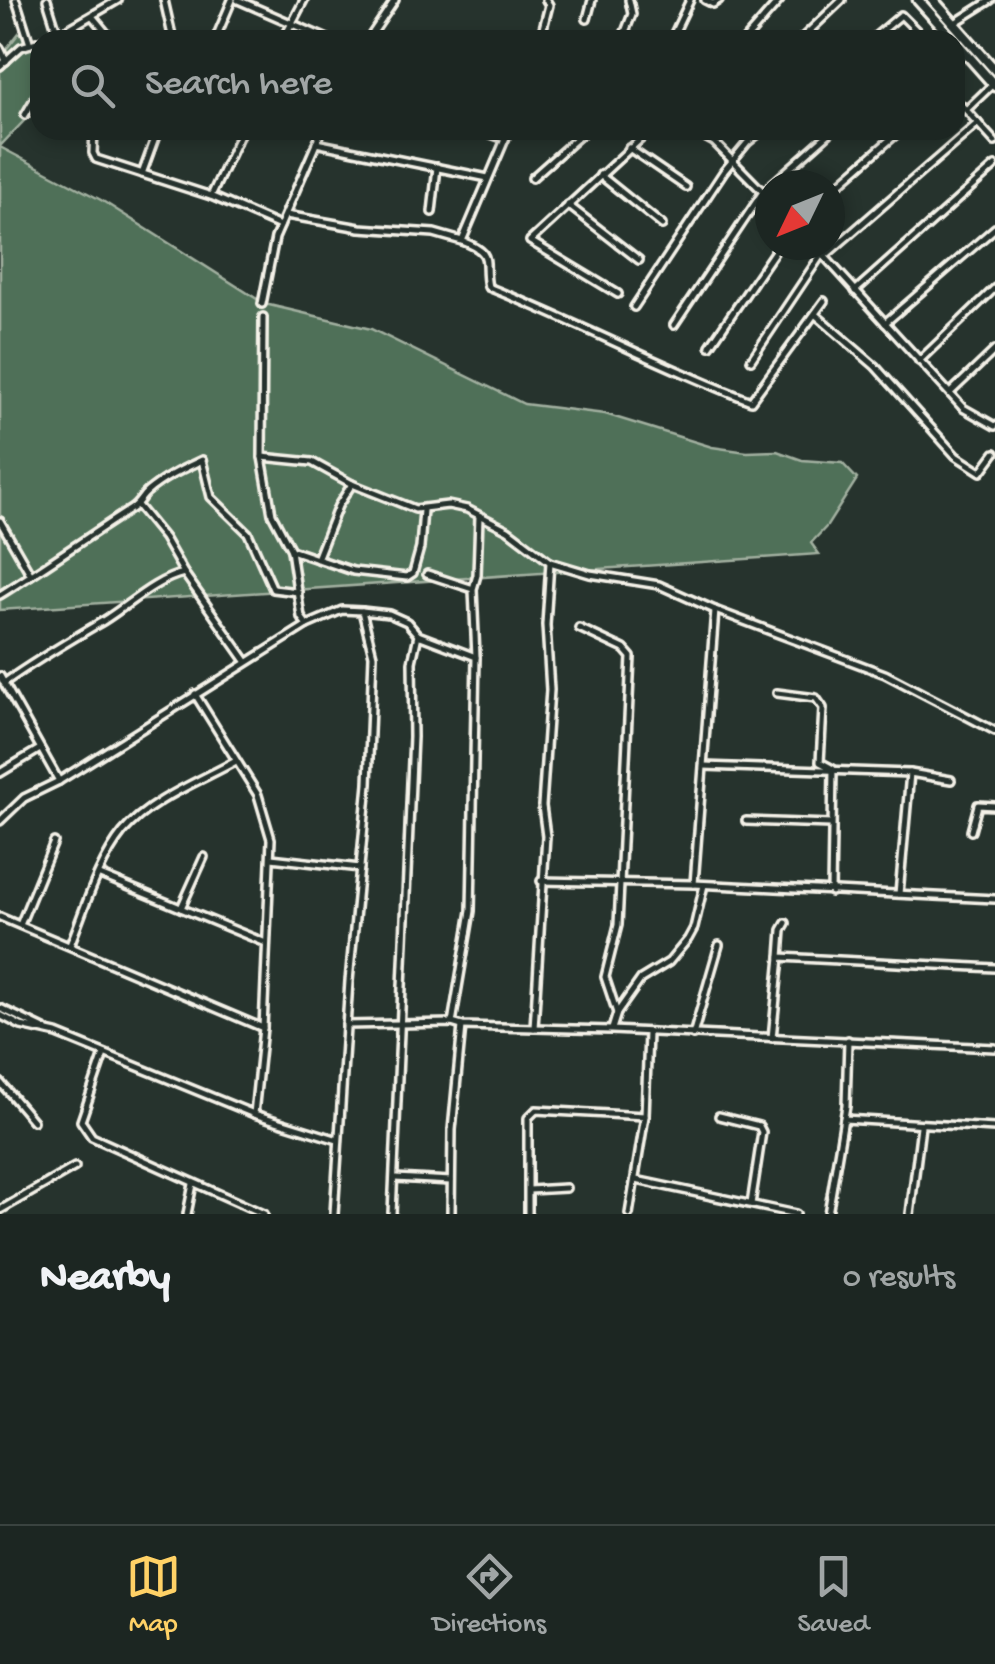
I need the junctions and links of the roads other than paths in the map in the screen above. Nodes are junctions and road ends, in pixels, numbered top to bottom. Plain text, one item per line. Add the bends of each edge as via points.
1 (16, 0) edge
2 (47, 0) edge
3 (118, 0) edge
4 (164, 0) edge
5 (235, 0) edge
6 (304, 0) edge
7 (396, 0) edge
8 (546, 0) edge
9 (592, 0) edge
10 (629, 0) edge
11 (690, 0) edge
12 (705, 0) edge
13 (719, 0) edge
14 (780, 0) edge
15 (842, 0) edge
16 (992, 0) edge
17 (924, 1) edge
18 (93, 17) junction
19 (587, 19) dead end
20 (290, 24) junction
21 (954, 24) junction
22 (56, 30) edge
23 (70, 30) edge
24 (104, 30) edge
25 (171, 30) edge
26 (221, 30) edge
27 (287, 30) edge
28 (305, 30) edge
29 (375, 30) edge
30 (543, 30) edge
31 (626, 30) edge
32 (676, 30) edge
33 (754, 30) edge
34 (810, 30) edge
35 (883, 30) edge
36 (916, 30) edge
37 (947, 30) edge
38 (959, 30) edge
39 (965, 36) edge
40 (30, 44) joint
41 (0, 48) edge
42 (965, 52) edge
43 (3, 63) edge
44 (995, 70) edge
45 (994, 85) edge
46 (30, 105) edge
47 (966, 110) joint
48 (24, 115) dead end
49 (978, 123) junction
50 (965, 134) edge
51 (93, 140) edge
52 (154, 140) edge
53 (237, 140) edge
54 (317, 140) edge
55 (505, 140) edge
56 (575, 140) edge
57 (637, 140) edge
58 (710, 140) edge
59 (753, 140) edge
60 (822, 140) edge
61 (890, 140) edge
62 (958, 140) edge
63 (995, 142) edge
64 (316, 143) junction
65 (629, 148) junction
66 (734, 160) junction
67 (995, 166) edge
68 (438, 167) junction
69 (788, 170) edge
70 (142, 174) junction
71 (600, 175) junction
72 (488, 178) junction
73 (532, 178) dead end
74 (845, 179) edge
75 (755, 183) edge
76 (686, 187) dead end
77 (211, 196) junction
78 (755, 204) edge
79 (568, 205) junction
80 (432, 212) dead end
81 (286, 215) junction
82 (280, 226) junction
83 (662, 226) dead end
84 (995, 228) edge
85 (845, 235) edge
86 (462, 241) junction
87 (639, 260) dead end
88 (769, 260) edge
89 (818, 260) edge
90 (828, 260) edge
91 (995, 288) edge
92 (855, 291) junction
93 (618, 294) dead end
94 (824, 302) dead end
95 (262, 304) dead end
96 (634, 307) dead end
97 (816, 315) junction
98 (264, 317) dead end
99 (883, 324) junction
100 (674, 326) dead end
101 (710, 346) dead end
102 (995, 350) edge
103 (751, 360) dead end
104 (919, 361) junction
105 (950, 393) junction
106 (995, 411) edge
107 (986, 420) junction
108 (995, 426) edge
109 (995, 453) edge
110 (262, 457) junction
111 (352, 484) junction
112 (137, 505) junction
113 (423, 510) junction
114 (479, 516) junction
115 (0, 521) edge
116 (291, 550) junction
117 (317, 558) junction
118 (550, 562) junction
119 (184, 573) junction
120 (427, 574) dead end
121 (31, 576) junction
122 (473, 588) junction
123 (299, 592) junction
124 (0, 595) edge
125 (715, 610) junction
126 (362, 611) junction
127 (307, 625) junction
128 (580, 628) dead end
129 (418, 636) junction
130 (476, 657) junction
131 (246, 661) junction
132 (2, 680) edge
133 (10, 693) junction
134 (777, 693) dead end
135 (195, 694) junction
136 (0, 699) edge
137 (995, 731) edge
138 (41, 748) junction
139 (236, 761) junction
140 (704, 766) junction
141 (833, 769) junction
142 (0, 772) edge
143 (910, 773) junction
144 (59, 780) junction
145 (951, 780) dead end
146 (995, 806) edge
147 (746, 820) dead end
148 (0, 821) edge
149 (831, 824) junction
150 (971, 831) dead end
151 (54, 842) dead end
152 (204, 857) dead end
153 (272, 858) junction
154 (360, 868) junction
155 (100, 875) junction
156 (541, 881) junction
157 (620, 881) junction
158 (694, 884) junction
159 (704, 885) junction
160 (831, 892) junction
161 (900, 894) junction
162 (995, 899) edge
163 (181, 908) junction
164 (0, 917) edge
165 (20, 924) junction
166 (786, 924) dead end
167 (266, 942) junction
168 (719, 944) dead end
169 (70, 945) junction
170 (780, 958) junction
171 (995, 968) edge
172 (0, 1012) edge
173 (616, 1012) junction
174 (452, 1023) junction
175 (346, 1025) junction
176 (400, 1025) junction
177 (462, 1026) junction
178 (264, 1028) junction
179 (534, 1028) junction
180 (612, 1030) junction
181 (648, 1034) junction
182 (693, 1035) junction
183 (772, 1038) junction
184 (848, 1040) junction
185 (995, 1048) edge
186 (104, 1054) junction
187 (0, 1082) edge
188 (254, 1114) junction
189 (644, 1116) junction
190 (719, 1116) dead end
191 (844, 1119) junction
192 (33, 1121) dead end
193 (921, 1126) junction
194 (995, 1128) edge
195 (338, 1140) junction
196 (76, 1167) dead end
197 (395, 1178) junction
198 (636, 1180) junction
199 (452, 1181) junction
200 (193, 1184) junction
201 (566, 1188) dead end
202 (529, 1190) junction
203 (751, 1204) junction
204 (0, 1210) edge
205 (187, 1214) edge
206 (261, 1214) edge
207 (334, 1214) edge
208 (392, 1214) edge
209 (451, 1214) edge
210 (528, 1214) edge
211 (629, 1214) edge
212 (796, 1214) edge
213 (828, 1214) edge
214 (910, 1214) edge

1 - 40 street
2 - 22 street
3 - 18 street
4 - 25 street
5 - 20 street
5 - 26 street
6 - 20 street
7 - 29 street
8 - 30 street
9 - 19 street
10 - 31 street
11 - 32 street
12 - 13 street
14 - 33 street
15 - 34 street
16 - 21 street
17 - 21 main road
17 - 37 main road
18 - 23 street
18 - 24 street
20 - 27 street
20 - 28 street
21 - 38 main road
35 - 36 street via 901,14
39 - 44 main road
40 - 43 street
41 - 43 street
42 - 45 main road
45 - 47 street
46 - 48 street
47 - 49 street
49 - 50 street
49 - 63 street
51 - 70 street via 96,160
52 - 70 street
53 - 77 street
54 - 64 street
55 - 72 street
56 - 73 street
57 - 65 street
58 - 66 street
59 - 66 street
60 - 69 street
61 - 74 street
62 - 85 street
64 - 68 street
64 - 81 street
65 - 71 street
65 - 76 street
66 - 75 street
66 - 96 street
67 - 92 street
68 - 72 street
68 - 80 street
70 - 77 street
71 - 79 street
71 - 83 street
72 - 86 street
77 - 82 street
78 - 100 street
79 - 87 street
79 - 93 street via 530,241
81 - 82 street
81 - 86 street
82 - 95 street
84 - 99 street
86 - 97 street via 485,254 488,287 750,400
88 - 101 street
89 - 103 street
90 - 92 street
91 - 104 street
92 - 99 street
94 - 97 street
97 - 109 street via 864,356 961,461 981,472
98 - 110 street
99 - 104 street
102 - 105 street
104 - 105 street
105 - 107 street via 968,413
106 - 107 street
107 - 108 street
110 - 111 street via 312,462
110 - 116 street via 272,514
111 - 113 street
111 - 117 street
112 - 119 street
112 - 121 street
112 - 123 street via 163,480 202,460 211,497 248,533 273,589
113 - 114 street via 448,505
113 - 117 street via 410,576 353,571
114 - 118 street
114 - 122 street
115 - 121 street
116 - 117 street
116 - 123 street
118 - 125 street via 659,585
118 - 156 street
119 - 131 street
119 - 132 street
120 - 122 street
121 - 124 street
122 - 130 street
123 - 127 street
125 - 137 street via 884,674
125 - 140 street
126 - 127 street via 342,610
126 - 129 street via 407,622
126 - 154 street via 372,655
127 - 131 street
128 - 157 street via 631,657
129 - 130 street
129 - 176 street
130 - 174 street via 470,911
131 - 135 street
132 - 133 street
133 - 136 street
133 - 138 street
134 - 141 street via 821,703 820,762
135 - 139 street
135 - 144 street
138 - 142 street
138 - 144 street
139 - 153 street via 263,806
139 - 155 street via 126,828
140 - 141 street
140 - 158 street
141 - 143 street
141 - 149 street
143 - 145 street
143 - 161 street
144 - 148 street via 24,798
146 - 150 street via 978,805
147 - 149 street
149 - 160 street
151 - 165 street
152 - 163 street
153 - 154 street
153 - 167 street
154 - 175 street
155 - 163 street
155 - 169 street
156 - 157 street
156 - 179 street
157 - 158 street
157 - 173 street via 618,933 604,977
158 - 159 street
159 - 160 street
159 - 173 street via 688,939 669,962 641,978
160 - 161 street
161 - 162 street
163 - 167 street
164 - 165 street
165 - 169 street
166 - 170 street
167 - 178 street
168 - 182 street
169 - 178 street
170 - 171 street
170 - 183 street
172 - 186 street
173 - 180 street
174 - 176 street
174 - 177 street
175 - 176 street
175 - 195 street
176 - 197 street
177 - 179 street
177 - 199 street
178 - 188 street
179 - 180 street
180 - 181 street
181 - 182 street
181 - 189 street
182 - 183 street
183 - 184 street
184 - 185 street
184 - 191 street
186 - 188 street
186 - 200 street via 82,1127 99,1142
187 - 192 street
188 - 195 street
189 - 198 street
189 - 202 street via 531,1112
190 - 203 street via 756,1123 762,1132
191 - 193 street
191 - 213 street
193 - 194 street
193 - 214 street
195 - 207 street
196 - 204 street
197 - 199 street
197 - 208 street
198 - 203 street
198 - 211 street
199 - 209 street
200 - 205 street
200 - 206 street
201 - 202 street
202 - 210 street
203 - 212 street

